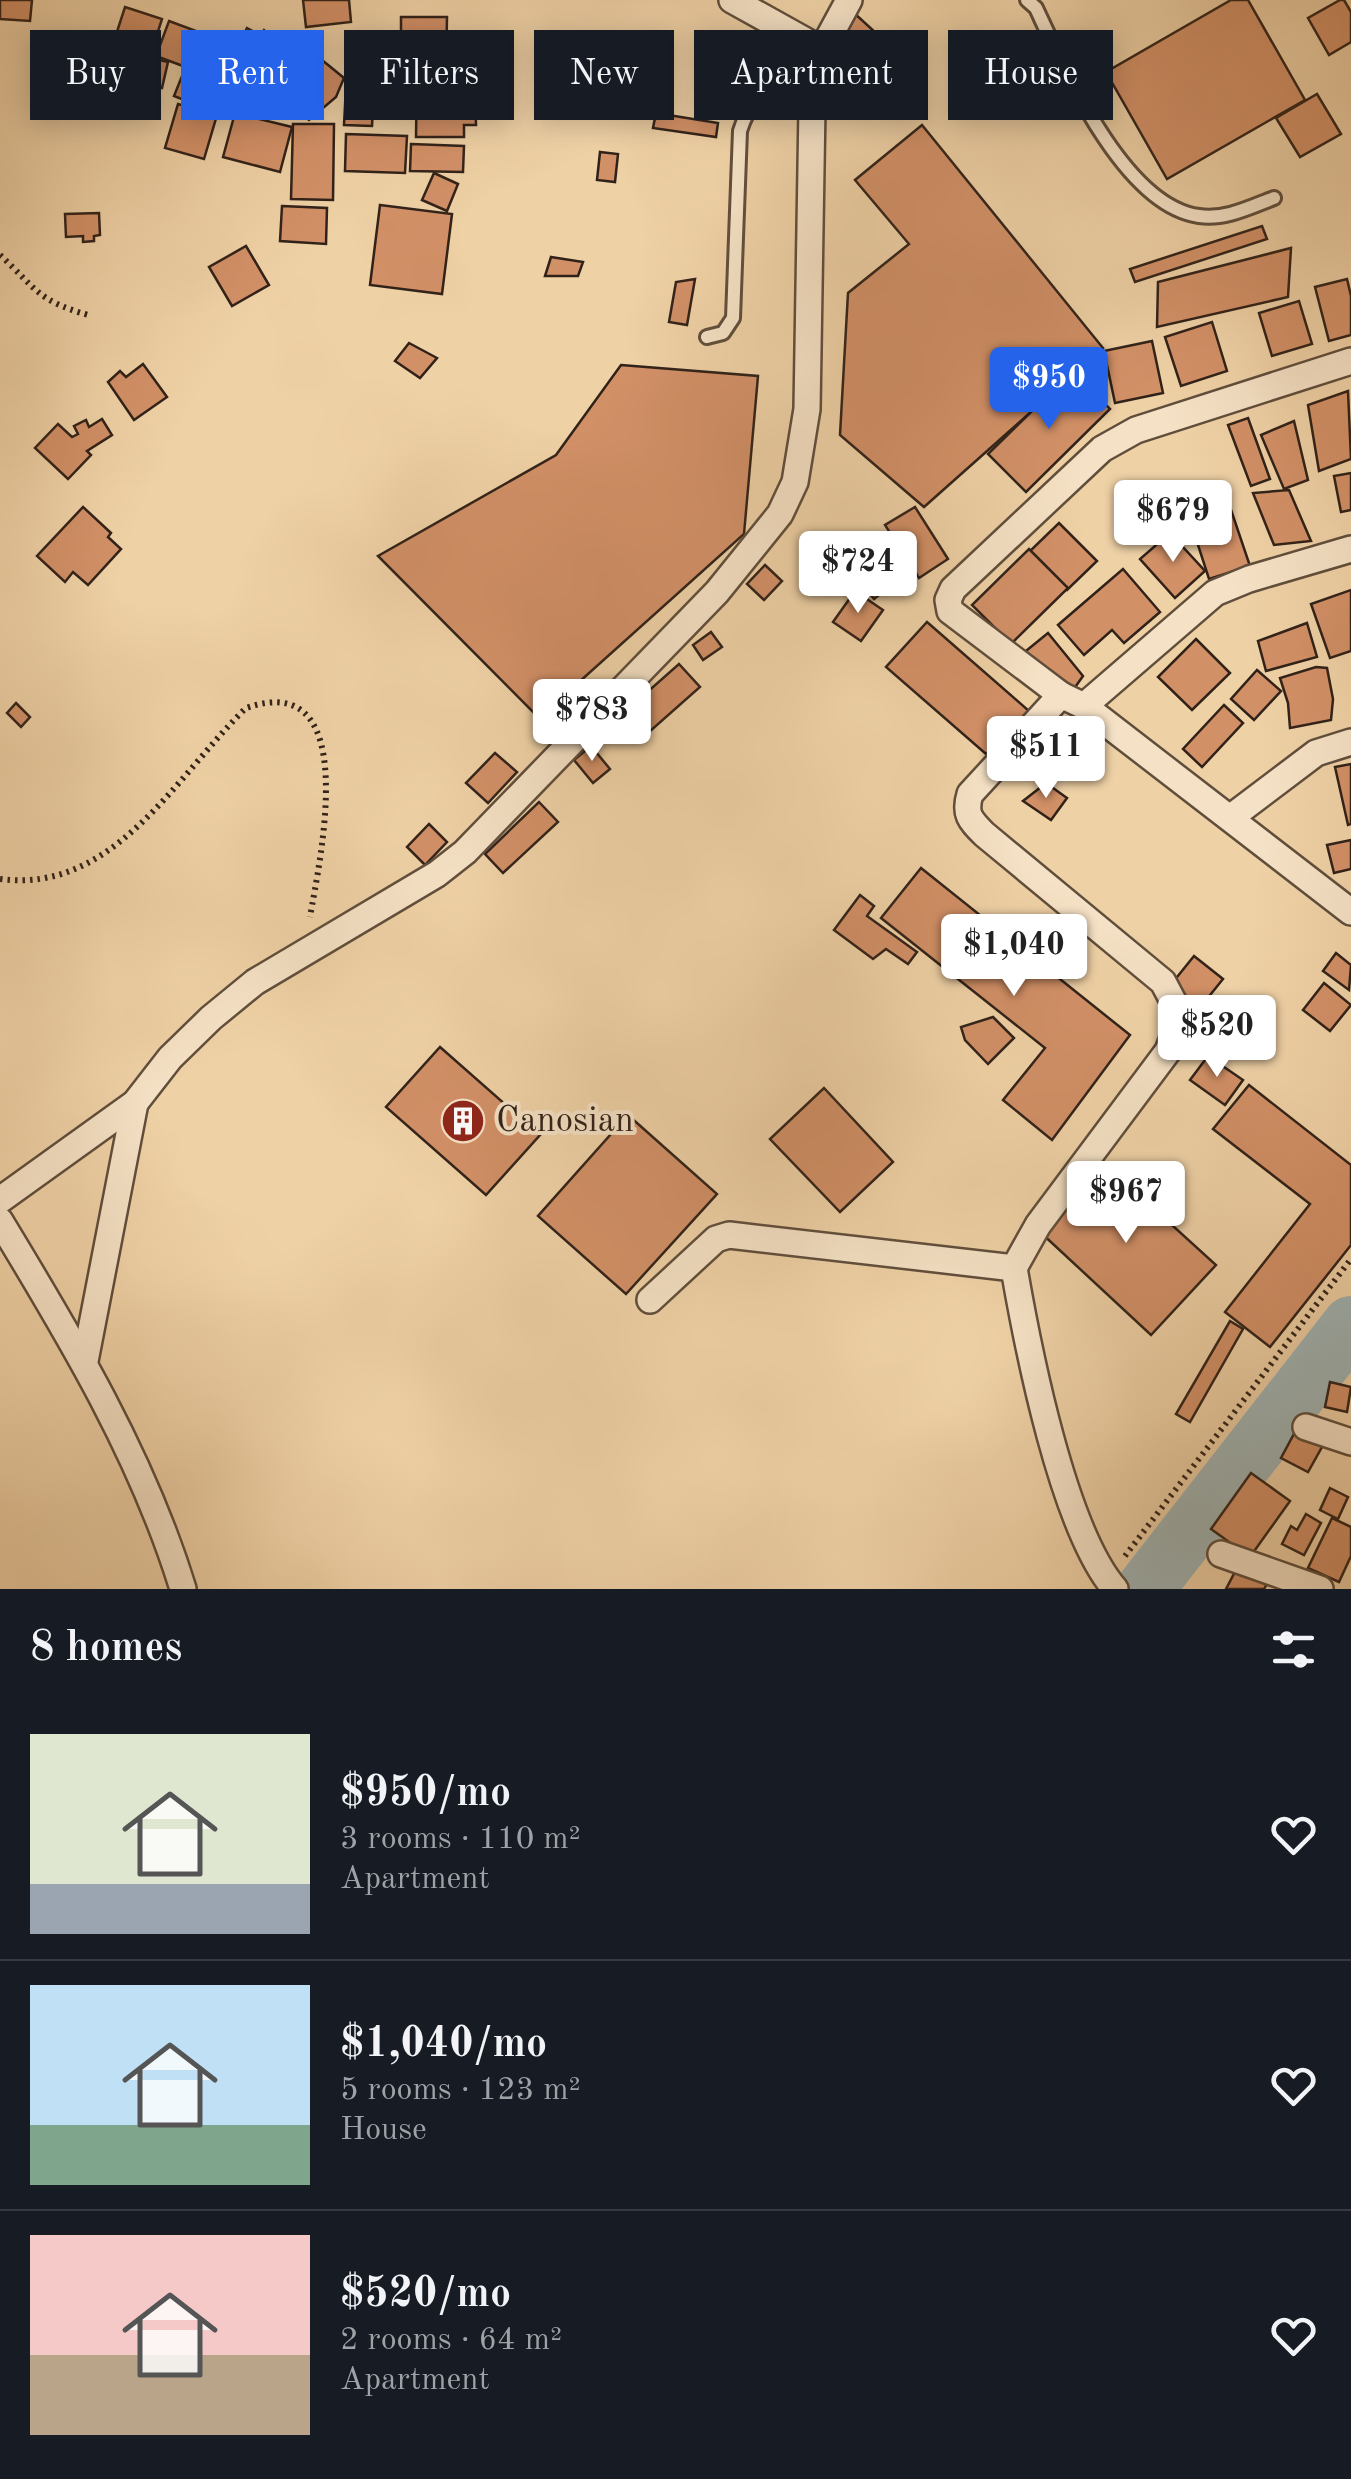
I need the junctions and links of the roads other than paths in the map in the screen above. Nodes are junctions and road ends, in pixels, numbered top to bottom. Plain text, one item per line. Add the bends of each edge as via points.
1 (732, 0) edge
2 (849, 0) edge
3 (1027, 0) edge
4 (776, 30) edge
5 (834, 30) edge
6 (744, 120) edge
7 (813, 120) edge
8 (1274, 198) dead end
9 (707, 337) dead end
10 (1351, 361) edge
11 (1351, 549) edge
12 (1073, 700) junction
13 (1351, 742) edge
14 (1230, 818) junction
15 (1351, 912) edge
16 (135, 1103) junction
17 (0, 1200) edge
18 (0, 1221) edge
19 (1014, 1268) junction
20 (650, 1300) dead end
21 (85, 1361) junction
22 (1306, 1426) dead end
23 (1351, 1442) edge
24 (1222, 1554) dead end
25 (1111, 1584) edge
26 (183, 1589) edge
27 (1320, 1589) edge

1 - 4 street
2 - 5 street
3 - 8 lane via 1074,89 1137,180 1175,210 1201,216 1230,214
6 - 9 lane via 734,318 723,332
7 - 16 street via 807,409 795,482 780,514 718,592 465,852 255,982 170,1058
10 - 12 street via 1136,430 1102,449 952,589 950,611
11 - 12 street via 1215,594
12 - 14 street
12 - 19 street via 970,794 968,818 1163,982 1181,1016 1168,1051
13 - 14 street via 1316,752
14 - 15 street
16 - 17 street
16 - 21 street
18 - 21 street
19 - 20 street via 729,1235
19 - 25 street via 1060,1468 1078,1525
21 - 26 street
22 - 23 street
24 - 27 street

